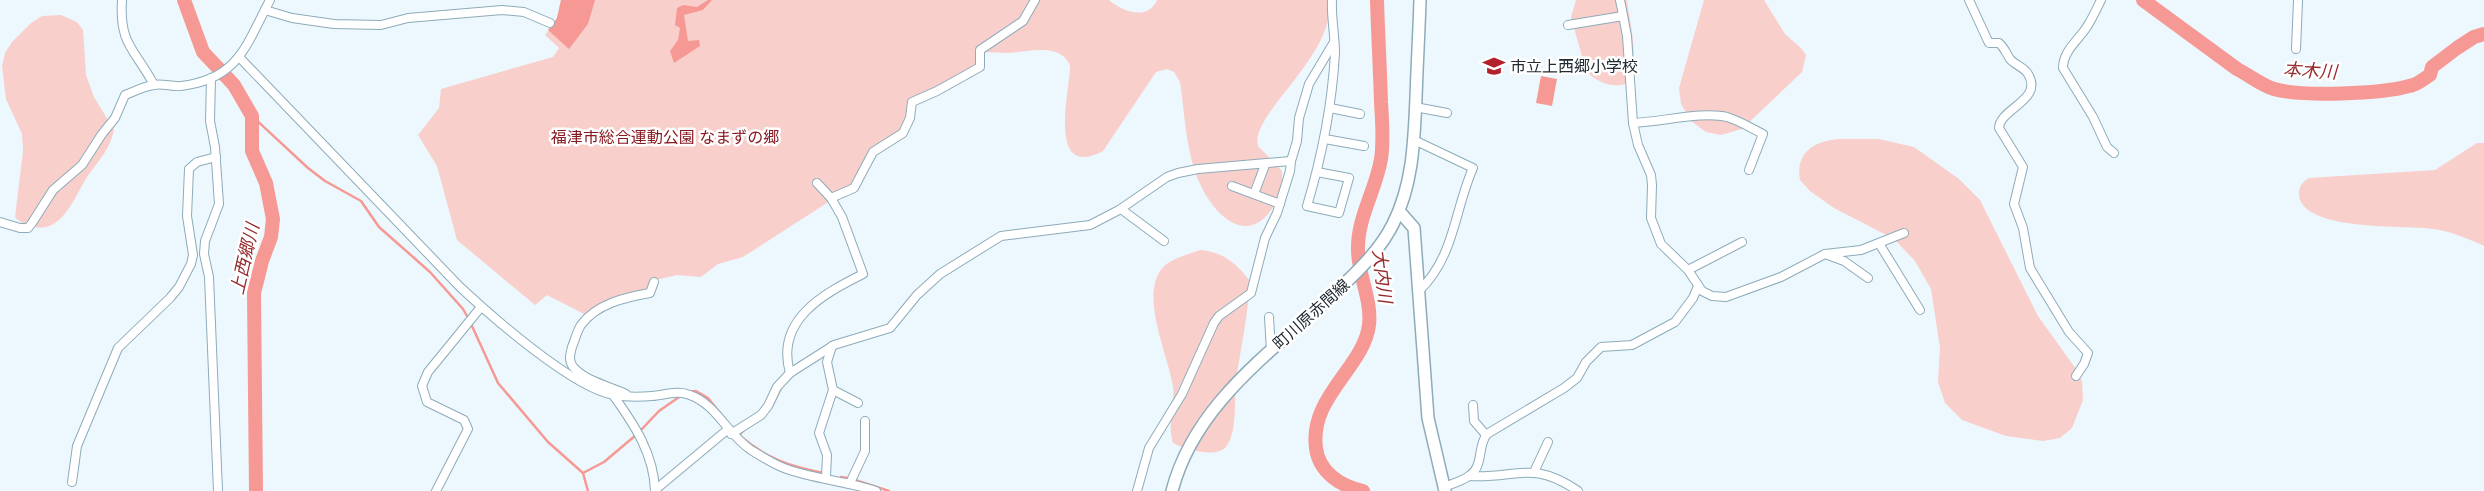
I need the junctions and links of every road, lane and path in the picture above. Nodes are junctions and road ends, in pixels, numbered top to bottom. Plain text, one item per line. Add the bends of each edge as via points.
1 (122, 0) edge
2 (270, 0) edge
3 (1035, 0) edge
4 (1332, 0) edge
5 (1420, 0) edge
6 (1620, 0) edge
7 (1970, 0) edge
8 (2101, 0) edge
9 (2298, 0) edge
10 (265, 10) junction
11 (1623, 16) junction
12 (550, 23) dead end
13 (1568, 25) dead end
14 (1334, 42) junction
15 (2296, 49) dead end
16 (240, 58) junction
17 (212, 78) junction
18 (154, 85) junction
19 (1415, 107) junction
20 (1330, 108) junction
21 (1447, 113) dead end
22 (1360, 114) dead end
23 (1634, 123) junction
24 (1325, 139) junction
25 (1414, 140) junction
26 (1364, 146) dead end
27 (2114, 153) dead end
28 (216, 157) junction
29 (1291, 160) junction
30 (1264, 164) junction
31 (1749, 170) dead end
32 (1317, 172) junction
33 (817, 182) dead end
34 (1232, 186) dead end
35 (1254, 194) junction
36 (831, 198) junction
37 (1280, 204) junction
38 (1121, 209) junction
39 (1399, 211) junction
40 (0, 222) edge
41 (1904, 233) dead end
42 (1164, 241) dead end
43 (1742, 242) dead end
44 (1880, 245) junction
45 (1825, 254) junction
46 (1688, 270) junction
47 (1868, 278) dead end
48 (654, 282) dead end
49 (1698, 286) junction
50 (1419, 291) junction
51 (481, 307) junction
52 (1920, 310) dead end
53 (1269, 317) dead end
54 (832, 346) junction
55 (1271, 351) junction
56 (790, 373) junction
57 (2076, 376) dead end
58 (833, 390) junction
59 (613, 395) junction
60 (630, 395) junction
61 (858, 403) dead end
62 (1473, 405) dead end
63 (865, 421) dead end
64 (729, 432) junction
65 (1486, 435) junction
66 (1548, 442) dead end
67 (1534, 472) junction
68 (1469, 476) junction
69 (826, 477) junction
70 (72, 482) dead end
71 (850, 483) junction
72 (1445, 489) edge
73 (218, 491) edge
74 (436, 491) edge
75 (655, 491) edge
76 (876, 491) edge
77 (1137, 491) edge
78 (1172, 491) edge
79 (1578, 491) edge

1 - 18 street via 122,27 127,45
2 - 10 street
3 - 36 street via 1024,21 980,50 980,67 912,102 910,118 903,133 873,152 854,188
4 - 14 street
5 - 19 main road, 町川原赤間線
6 - 11 street
7 - 57 street via 1989,43 1999,43 2030,78 2026,99 2004,116 1999,128 2024,167 2014,204 2023,228 2030,268 2069,332 2088,352
8 - 27 street via 2063,60 2063,68 2107,147
9 - 15 street
10 - 12 street via 334,24 381,25 408,18 489,10 524,12
10 - 16 street
11 - 13 street
11 - 23 street
14 - 20 street
14 - 29 street via 1309,84
16 - 17 street
16 - 51 street
17 - 18 street via 177,86
17 - 28 street via 210,120
18 - 40 street via 125,96 115,118 82,165 53,190 28,228
19 - 21 street
19 - 25 main road, 町川原赤間線
20 - 22 street
20 - 24 street
23 - 31 street via 1700,115 1738,121 1763,134
23 - 46 street via 1638,145 1651,175 1651,218 1655,232 1667,252
24 - 26 street
24 - 32 street
25 - 39 main road, 町川原赤間線 via 1412,168
25 - 50 street via 1473,168 1465,185 1446,254
28 - 70 street via 197,162 189,169 186,216 193,255 191,264 170,298 118,348 77,446
28 - 73 street via 219,204 204,254 209,277
29 - 30 street
29 - 37 street
30 - 35 street
30 - 38 street via 1178,173 1152,186
32 - 32 street via 1307,206 1339,213 1349,178
33 - 36 street
34 - 35 street
35 - 37 street
36 - 56 street via 842,217 863,274 832,289 802,316 786,343
37 - 77 street via 1265,238 1251,293 1218,316 1182,394 1148,448
38 - 42 street
38 - 54 street via 1090,225 1001,236 940,274 917,295 890,328
39 - 50 main road via 1414,228
39 - 55 main road, 町川原赤間線 via 1387,236 1366,262
41 - 44 street
43 - 46 street
44 - 45 street
44 - 52 street
45 - 47 street via 1844,261
45 - 49 street via 1781,277 1726,297 1712,296
46 - 49 street
48 - 60 street via 650,293 619,299 584,321 569,356 581,374
49 - 65 street via 1675,322 1632,345 1601,347 1564,388
50 - 72 main road via 1428,418
51 - 59 street via 569,375
51 - 74 street via 428,372 422,386 427,402 464,420 468,429
53 - 55 street
54 - 56 street
54 - 58 street via 827,362
55 - 78 main road, 町川原赤間線 via 1235,384 1206,418 1186,452
56 - 64 street via 776,387 761,414
58 - 61 street
58 - 69 street via 819,433 827,455
59 - 60 street
59 - 75 street via 643,442 654,475
60 - 64 street via 685,393 702,400
62 - 65 street via 1474,421
63 - 71 street via 865,451
64 - 69 street via 751,450 783,468
64 - 75 street
65 - 68 street via 1477,469
66 - 67 street
67 - 68 street
67 - 79 street via 1560,479
68 - 72 street
69 - 71 street
71 - 76 street

